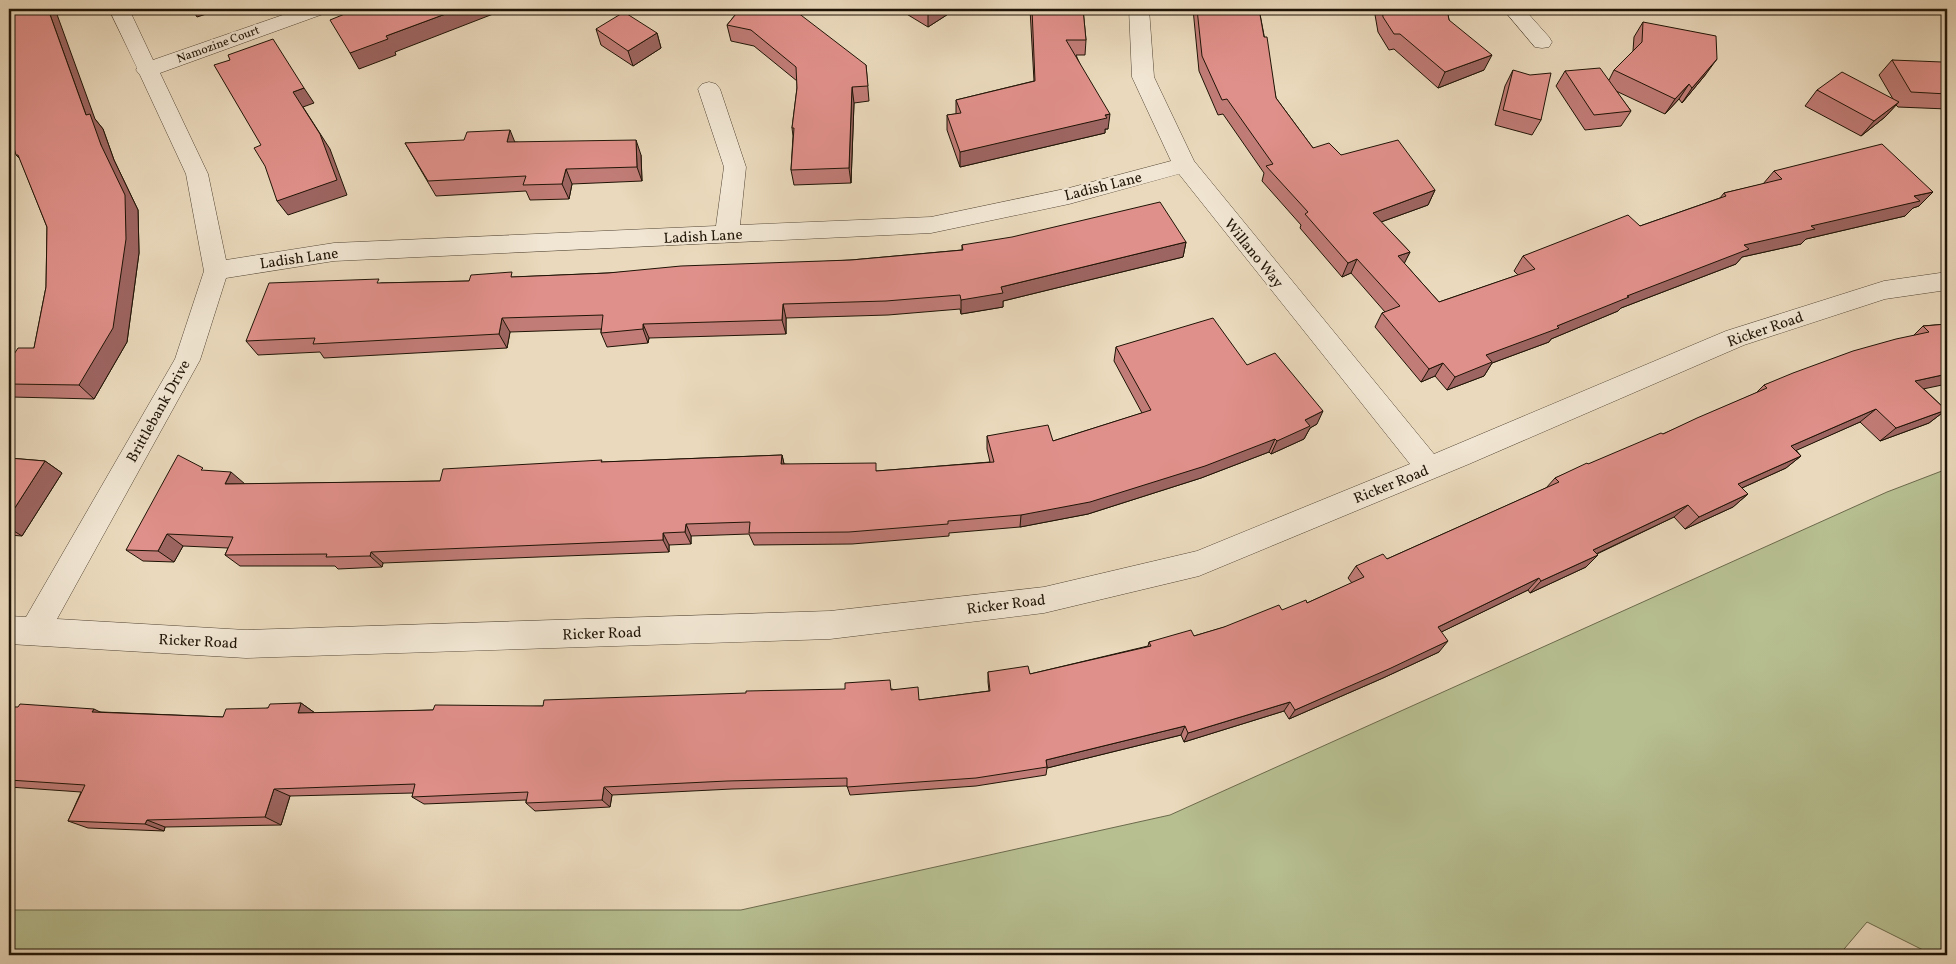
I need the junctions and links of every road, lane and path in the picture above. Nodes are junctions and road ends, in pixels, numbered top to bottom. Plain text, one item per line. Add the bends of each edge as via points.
1 (119, 9) edge
2 (318, 9) edge
3 (1139, 9) edge
4 (1513, 9) edge
5 (1542, 42) dead end
6 (146, 70) junction
7 (710, 89) dead end
8 (1184, 165) junction
9 (727, 235) junction
10 (216, 271) junction
11 (1947, 281) edge
12 (1429, 468) junction
13 (21, 631) edge

1 - 6 street, Brittlebank Drive
2 - 6 street, Namozine Court
3 - 8 street, Willano Way via 1143,77
4 - 5 street
6 - 10 street, Brittlebank Drive via 197,174
7 - 9 street via 735,167
8 - 9 street, Ladish Lane via 1069,196 931,225
8 - 12 street, Willano Way
9 - 10 street, Ladish Lane via 334,252
10 - 13 street, Brittlebank Drive via 187,360
11 - 12 street, Ricker Road via 1884,290 1735,338
12 - 13 street, Ricker Road via 1199,563 1044,600 849,623 246,644

